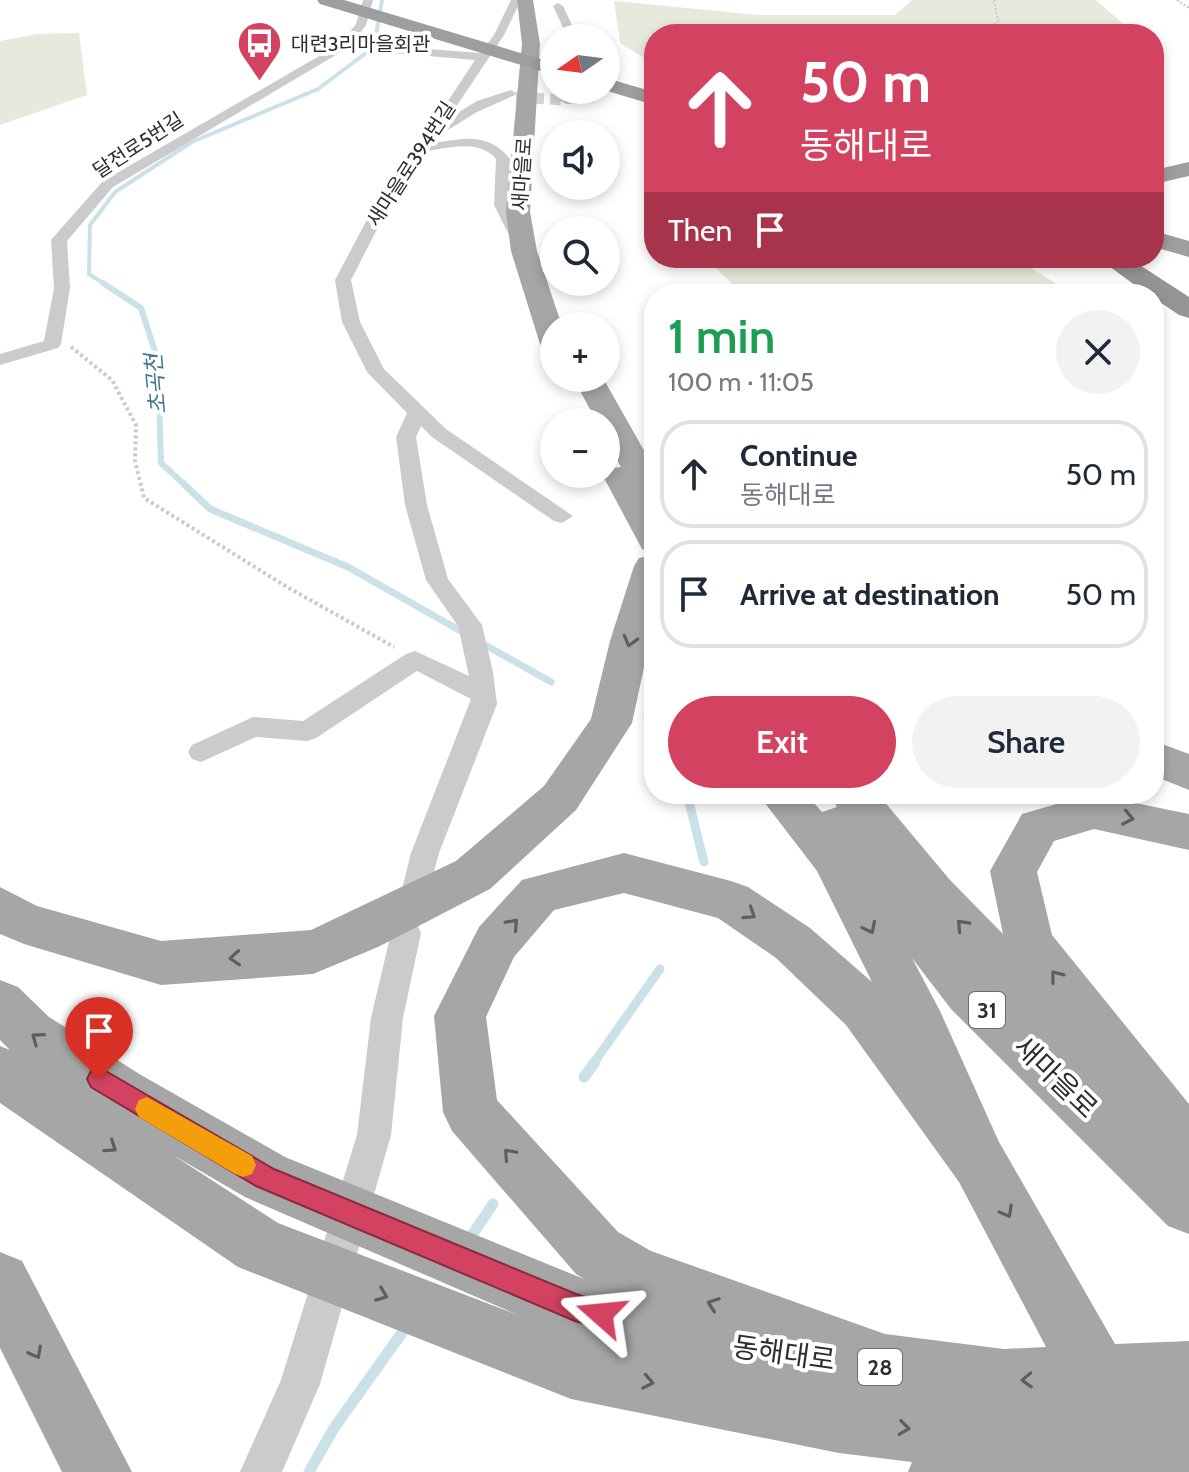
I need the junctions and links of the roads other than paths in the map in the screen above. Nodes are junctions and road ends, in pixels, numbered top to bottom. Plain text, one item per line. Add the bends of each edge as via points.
1 (326, 0) edge
2 (350, 0) edge
3 (368, 0) edge
4 (516, 0) edge
5 (525, 0) edge
6 (557, 3) edge
7 (567, 24) edge
8 (352, 47) junction
9 (484, 57) junction
10 (540, 57) tunnel mouth
11 (540, 65) tunnel mouth
12 (620, 81) edge
13 (620, 88) edge
14 (644, 88) edge
15 (644, 96) edge
16 (427, 142) junction
17 (1189, 169) edge
18 (1164, 175) edge
19 (1164, 233) edge
20 (1189, 239) edge
21 (1164, 242) edge
22 (1189, 249) edge
23 (524, 251) junction
24 (1126, 268) edge
25 (1151, 284) edge
26 (1164, 293) edge
27 (1189, 309) edge
28 (544, 312) edge
29 (559, 312) edge
30 (0, 360) edge
31 (594, 392) edge
32 (606, 392) edge
33 (417, 412) junction
34 (644, 442) edge
35 (620, 470) edge
36 (640, 492) edge
37 (644, 513) edge
38 (562, 516) dead end
39 (644, 590) edge
40 (482, 683) junction
41 (201, 752) dead end
42 (1164, 762) edge
43 (1189, 773) edge
44 (788, 804) edge
45 (818, 804) edge
46 (860, 804) edge
47 (1189, 832) edge
48 (417, 889) dead end
49 (0, 908) edge
50 (406, 933) dead end
51 (0, 1004) edge
52 (0, 1072) edge
53 (1189, 1149) edge
54 (979, 1162) junction
55 (1189, 1165) edge
56 (1189, 1205) edge
57 (0, 1283) edge
58 (573, 1337) junction
59 (892, 1368) junction
60 (1189, 1373) edge
61 (1189, 1438) edge
62 (1044, 1445) junction
63 (98, 1472) edge
64 (261, 1472) edge
65 (942, 1472) edge
66 (1163, 1472) edge

1 - 11 highway
2 - 10 highway
3 - 8 street, 달전로5번길
4 - 9 street, 새마을로394번길
5 - 23 main road, 새마을로 via 531,44 518,212
6 - 7 street
6 - 29 main road, 새마을로 via 533,193 536,237
8 - 9 street
8 - 30 street, 달전로5번길 via 108,184 59,240 62,288 52,344
9 - 16 street, 새마을로394번길
9 - 16 street via 500,88 513,96 476,106
12 - 14 highway
13 - 15 highway
16 - 23 street via 493,147 503,159 501,205
16 - 33 street, 새마을로394번길 via 387,195 343,280 351,322 376,372
17 - 18 highway
19 - 20 highway
21 - 22 highway
23 - 28 main road, 새마을로
24 - 25 highway
26 - 27 highway
31 - 36 main road
32 - 34 main road
33 - 38 street, 새마을로394번길 via 439,433
33 - 40 street via 406,437 416,505 437,580 470,625
35 - 36 main road
36 - 37 main road
39 -> 49 main road via 611,723 560,798 473,875 361,932 313,952 161,963 24,923
40 - 41 street via 415,660 307,731 253,727
40 - 48 street via 484,704 425,853
42 - 43 main road
44 -> 54 main road via 833,857 922,1028
45 - 56 main road, 새마을로 / 31 via 969,993
55 -> 46 main road, 새마을로 / 31 via 933,894
53 -> 47 main road via 1030,944 1013,871 1038,827 1094,811
50 - 64 street via 387,1018 374,1135 300,1384
58 -> 51 main road, 28 via 323,1201 265,1177 122,1094 30,1034
52 -> 58 main road via 259,1246
59 -> 54 main road via 635,1276 597,1253 471,1112 460,1016 496,942 539,894 624,873 731,901 793,943 864,1008
54 -> 66 main road via 1084,1355
57 -> 63 main road
58 - 59 main road, 동해대로 / 28 via 703,1342
58 -> 62 main road via 839,1420
60 -> 59 main road, 동해대로 / 28 via 1004,1381
61 - 62 main road
62 - 65 main road

